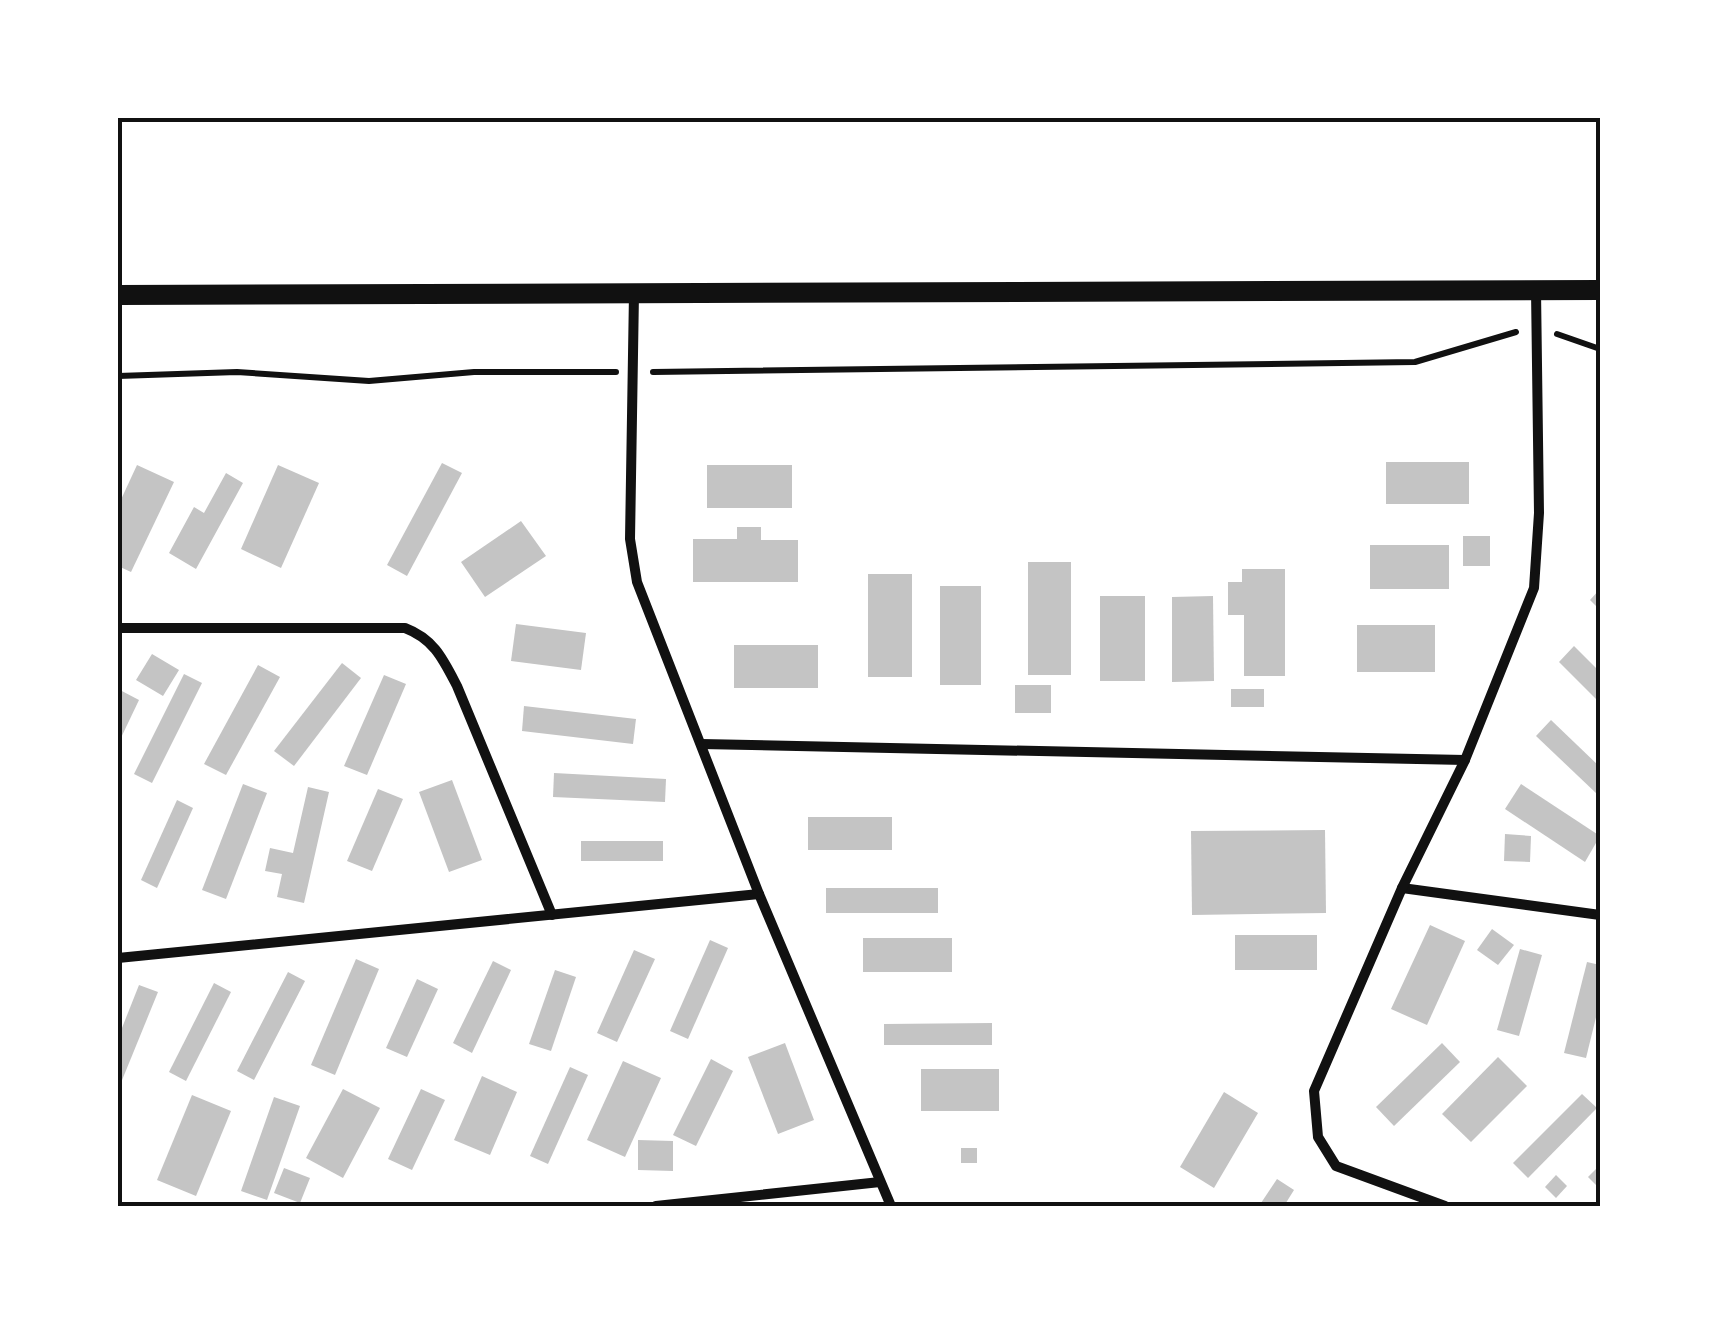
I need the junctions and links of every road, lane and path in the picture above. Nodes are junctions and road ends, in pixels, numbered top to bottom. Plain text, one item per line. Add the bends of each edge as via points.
1 (1536, 290) junction
2 (1600, 290) edge
3 (634, 293) junction
4 (118, 295) edge
5 (1536, 326) junction
6 (1600, 349) edge
7 (633, 372) junction
8 (118, 376) edge
9 (118, 628) edge
10 (701, 744) junction
11 (1465, 760) junction
12 (1402, 888) junction
13 (759, 894) junction
14 (1600, 914) edge
15 (552, 915) junction
16 (118, 958) edge
17 (880, 1182) junction
18 (656, 1206) edge
19 (891, 1206) edge
20 (1445, 1206) edge

1 - 2 main road
1 - 3 main road
1 - 5 street
3 - 4 main road
3 - 7 street
5 - 6 path
5 - 7 path via 1416,362
5 - 11 street via 1534,588
7 - 8 path via 474,372 368,382 237,372
7 - 10 street via 630,539 636,582
9 - 15 street via 404,628 422,634 442,655
10 - 11 street
10 - 13 street
11 - 12 street
12 - 14 street
12 - 20 street via 1317,1078 1313,1111 1318,1137 1336,1166
13 - 15 street
13 - 17 street
15 - 16 street
17 - 18 street
17 - 19 street

